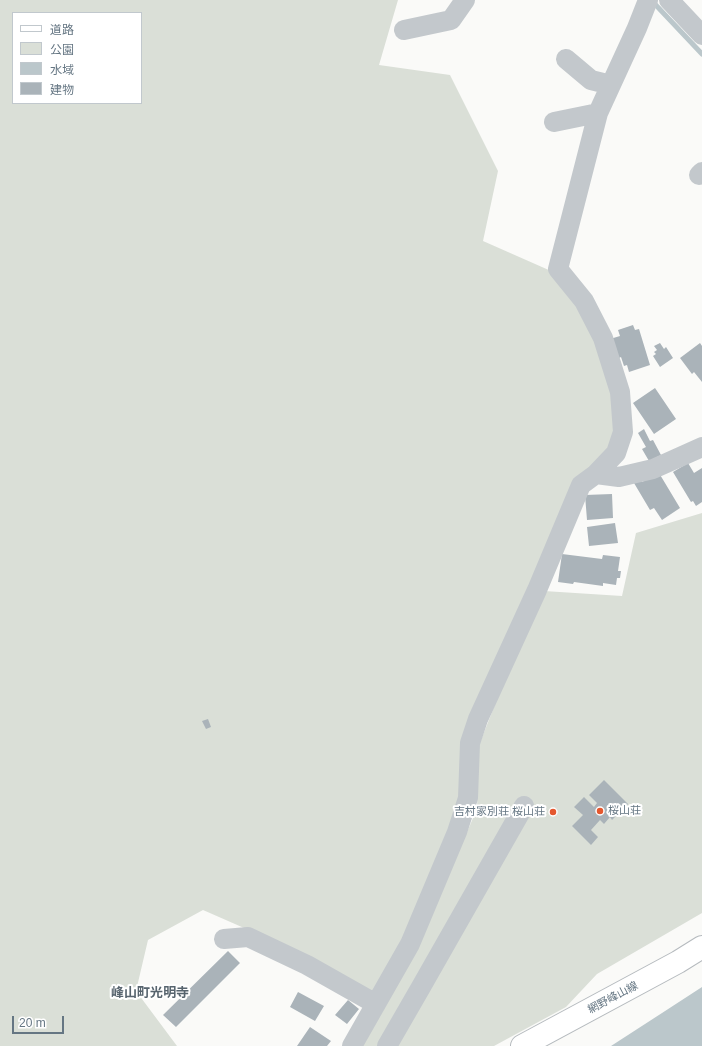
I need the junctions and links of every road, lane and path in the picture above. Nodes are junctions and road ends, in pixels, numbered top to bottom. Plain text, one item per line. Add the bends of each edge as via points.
1 (465, 0) edge
2 (648, 0) edge
3 (669, 0) edge
4 (404, 30) dead end
5 (702, 35) edge
6 (566, 59) dead end
7 (611, 85) junction
8 (598, 113) junction
9 (554, 122) dead end
10 (702, 447) edge
11 (596, 474) junction
12 (524, 806) dead end
13 (224, 939) dead end
14 (702, 947) edge
15 (376, 1004) junction
16 (352, 1046) edge
17 (387, 1046) edge
18 (522, 1046) edge

1 - 4 street via 451,20
2 - 7 street
3 - 5 street
6 - 7 street via 591,80
7 - 8 street
8 - 9 street
8 - 11 street via 558,269 584,301 603,338 620,392 623,432 616,453
10 - 11 street via 653,468 626,476
11 - 15 street via 581,485 513,645 478,719 470,743 468,798 457,832 410,944
12 - 17 street
13 - 15 street via 248,938 306,965
14 - 18 main road, 網野峰山線
15 - 16 street

